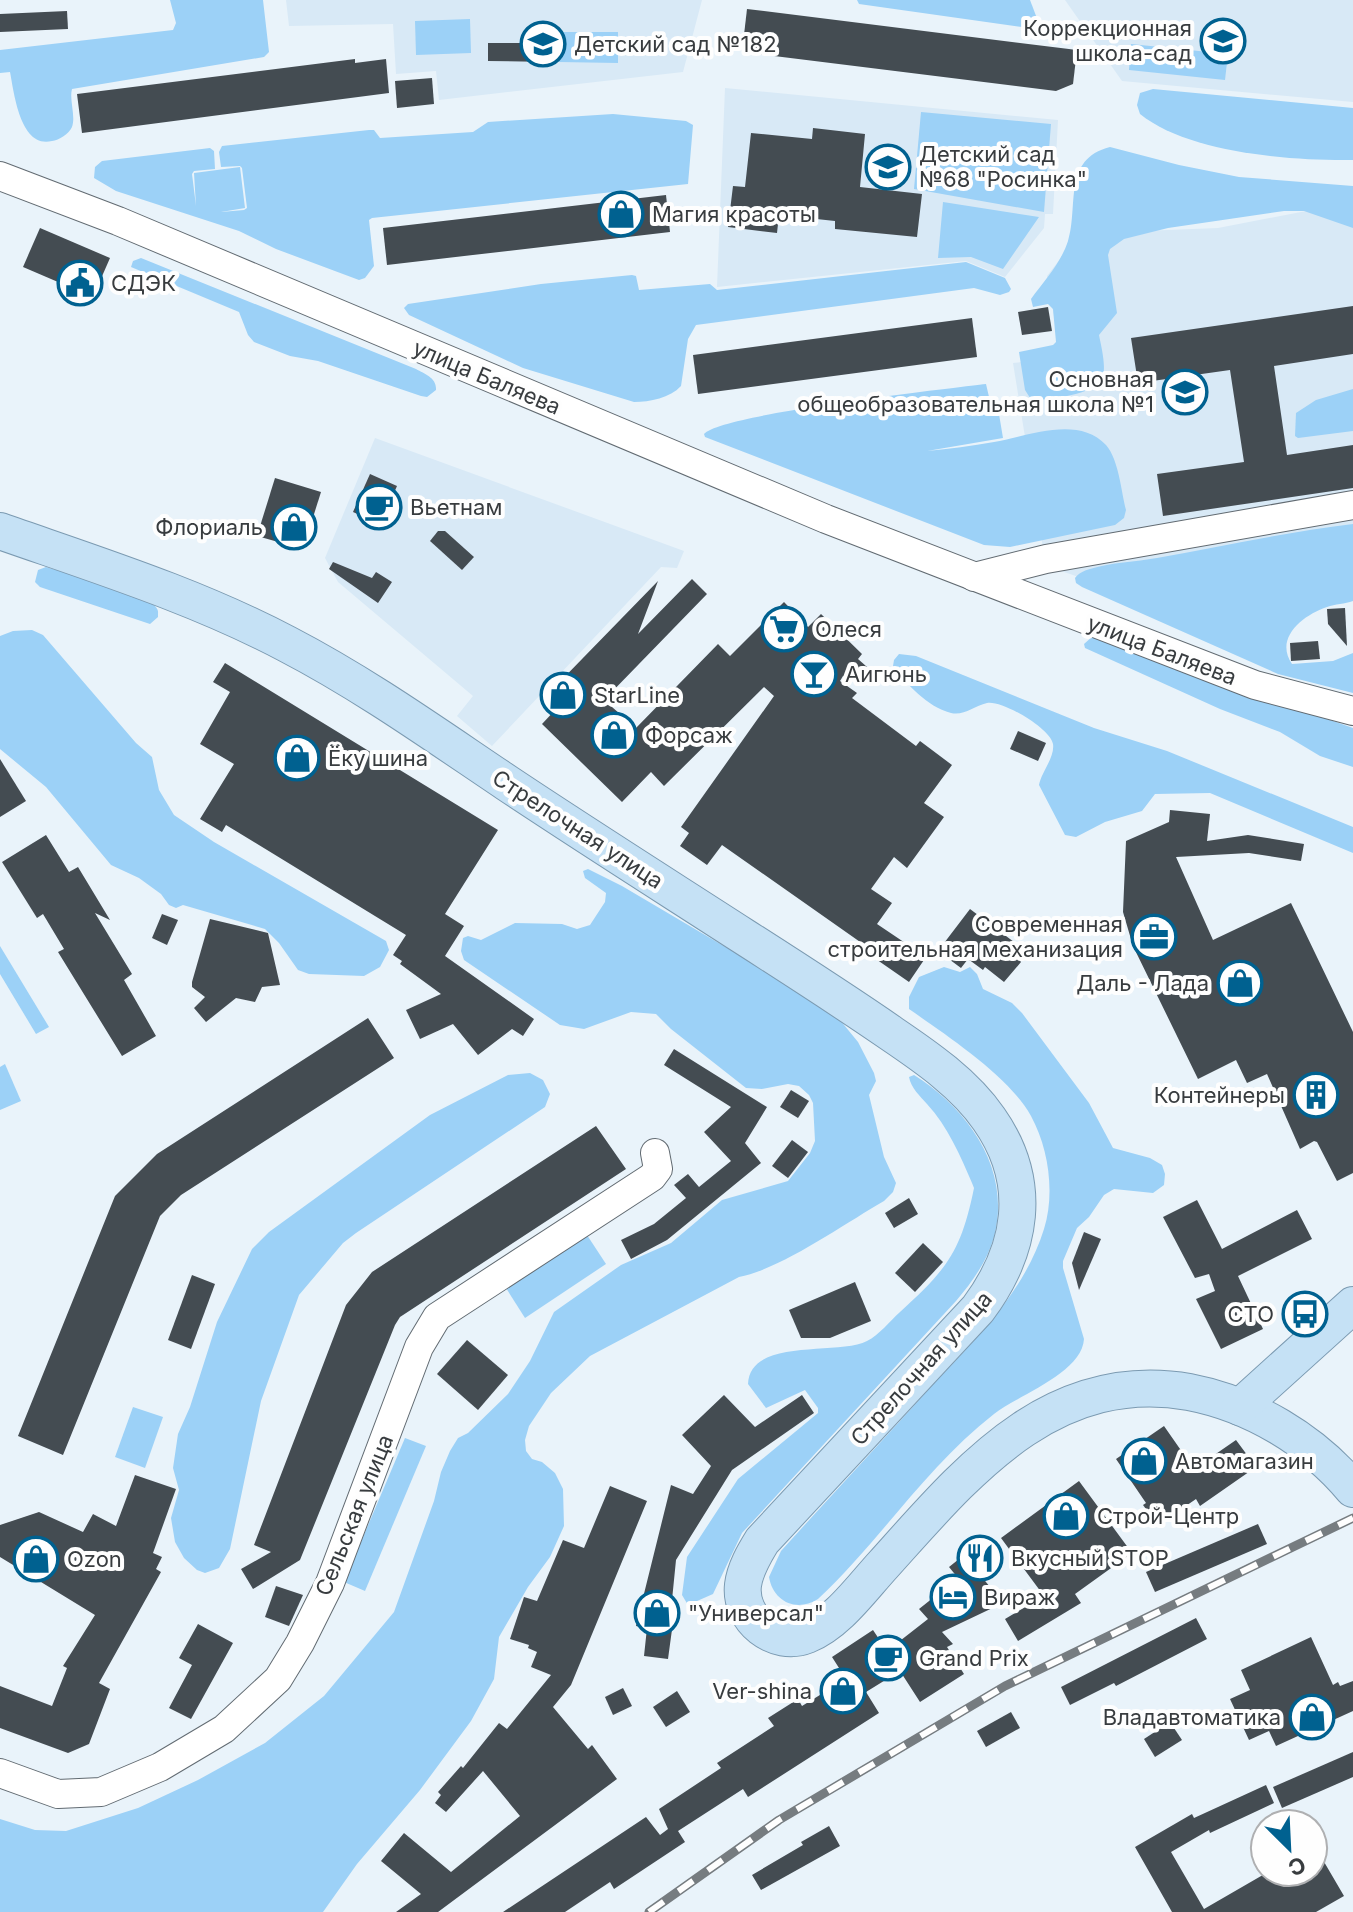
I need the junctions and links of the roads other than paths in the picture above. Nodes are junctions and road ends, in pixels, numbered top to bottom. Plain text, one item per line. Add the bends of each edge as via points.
1 (0, 176) edge
2 (1353, 505) edge
3 (0, 531) edge
4 (974, 577) junction
5 (1353, 711) edge
6 (655, 1153) dead end
7 (1353, 1305) edge
8 (1240, 1407) junction
9 (1353, 1489) edge
10 (0, 1773) edge

1 - 4 street, улица Баляева
2 - 4 street via 1046,559
3 - 8 main road, Стрелочная улица via 183,597 284,642 375,693 832,992 931,1062 988,1117 1009,1159 1018,1205 1012,1250 997,1284 971,1317 762,1541 742,1586 750,1615 763,1630 789,1639 826,1623 984,1459 1062,1406 1109,1391 1159,1387
4 - 5 street, улица Баляева via 1255,685
6 - 10 street, Сельская улица via 658,1169 652,1177 437,1317 419,1347 330,1583 278,1679 249,1708 160,1767 101,1792 58,1794
7 - 8 main road
8 - 9 main road, Стрелочная улица via 1312,1448

